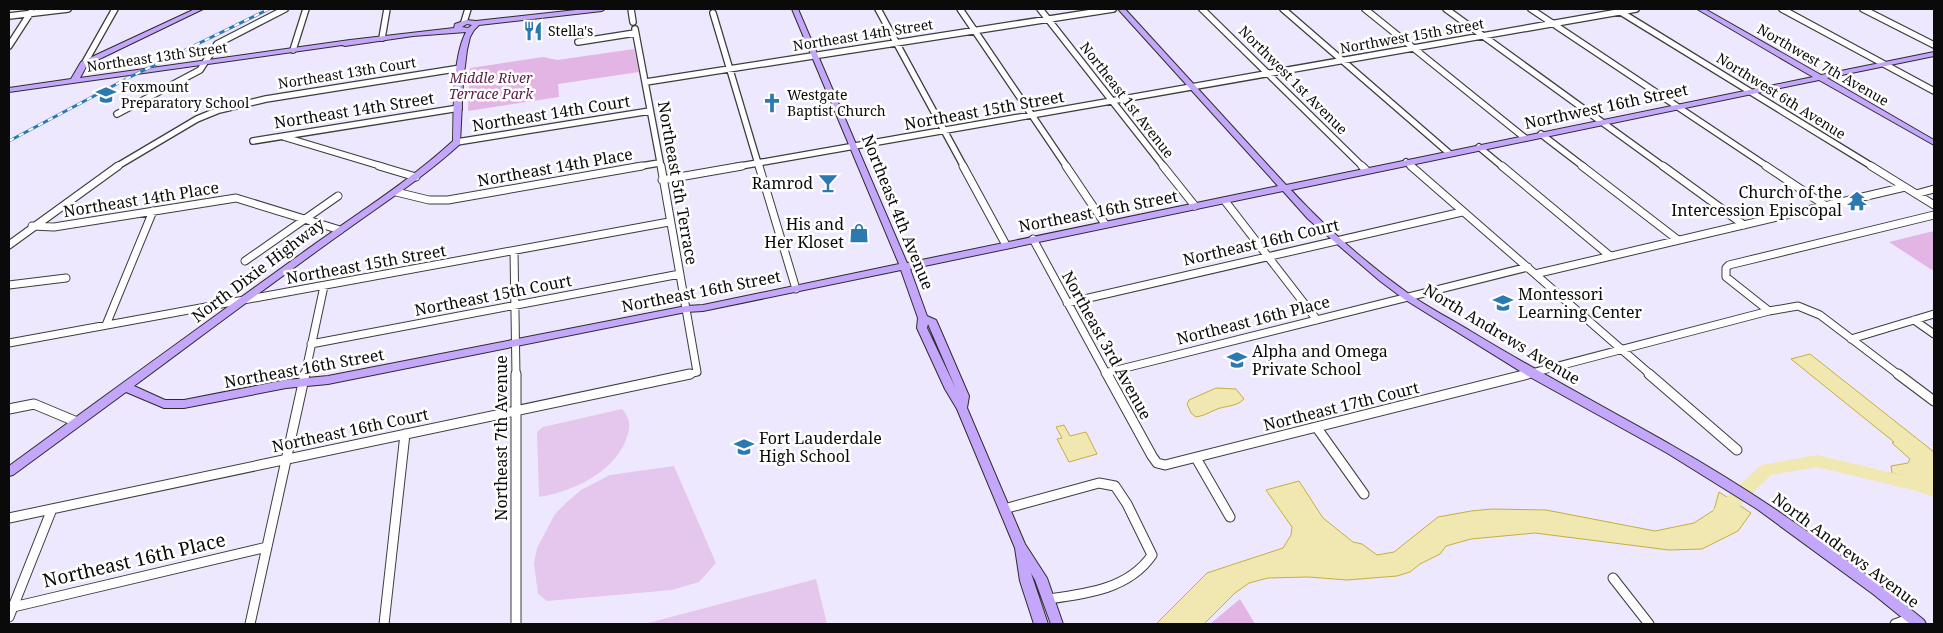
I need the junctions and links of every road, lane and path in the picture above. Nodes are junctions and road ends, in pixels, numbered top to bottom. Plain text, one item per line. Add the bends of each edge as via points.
1 (68, 9) edge
2 (115, 9) edge
3 (285, 9) edge
4 (306, 9) edge
5 (387, 9) edge
6 (584, 9) edge
7 (602, 9) edge
8 (631, 9) edge
9 (795, 9) edge
10 (878, 9) edge
11 (960, 9) edge
12 (1040, 9) edge
13 (1113, 9) edge
14 (1121, 9) edge
15 (1202, 9) edge
16 (1284, 9) edge
17 (1365, 9) edge
18 (1446, 9) edge
19 (1531, 9) edge
20 (1636, 9) edge
21 (1700, 9) edge
22 (1782, 9) edge
23 (1863, 9) edge
24 (197, 10) edge
25 (712, 10) edge
26 (1618, 10) edge
27 (32, 11) edge
28 (468, 11) edge
29 (549, 12) edge
30 (562, 13) junction
31 (9, 16) edge
32 (1048, 19) junction
33 (1554, 24) junction
34 (467, 26) junction
35 (634, 28) junction
36 (974, 31) junction
37 (1484, 36) junction
38 (385, 38) junction
39 (578, 42) dead end
40 (896, 42) junction
41 (1934, 45) edge
42 (9, 46) edge
43 (1414, 48) junction
44 (293, 50) junction
45 (1934, 54) edge
46 (814, 55) junction
47 (1342, 60) junction
48 (208, 62) junction
49 (84, 64) junction
50 (1884, 64) junction
51 (462, 68) junction
52 (729, 68) junction
53 (1269, 74) junction
54 (1820, 77) junction
55 (74, 80) junction
56 (646, 82) junction
57 (1192, 87) junction
58 (9, 90) edge
59 (1934, 91) edge
60 (1750, 92) junction
61 (1112, 101) junction
62 (1678, 106) junction
63 (459, 108) junction
64 (650, 111) junction
65 (117, 114) dead end
66 (1030, 115) junction
67 (1602, 122) junction
68 (945, 131) junction
69 (1541, 134) junction
70 (280, 136) junction
71 (1525, 138) junction
72 (253, 141) dead end
73 (457, 142) junction
74 (1934, 143) edge
75 (853, 146) junction
76 (1480, 147) junction
77 (1449, 153) junction
78 (1406, 162) junction
79 (659, 163) junction
80 (757, 164) junction
81 (1366, 170) junction
82 (416, 176) junction
83 (662, 180) junction
84 (1905, 187) junction
85 (1283, 188) junction
86 (1934, 189) edge
87 (396, 192) junction
88 (1916, 194) junction
89 (338, 196) dead end
90 (1225, 201) junction
91 (1934, 205) edge
92 (1195, 206) junction
93 (1826, 206) junction
94 (153, 211) junction
95 (1462, 212) junction
96 (1934, 215) edge
97 (304, 220) junction
98 (669, 222) junction
99 (1105, 224) junction
100 (1744, 225) junction
101 (32, 226) junction
102 (340, 230) junction
103 (1033, 240) junction
104 (1678, 240) junction
105 (1336, 241) junction
106 (9, 244) edge
107 (1006, 245) junction
108 (514, 251) junction
109 (1268, 256) junction
110 (1610, 256) junction
111 (245, 261) dead end
112 (904, 266) junction
113 (1528, 267) junction
114 (680, 274) junction
115 (1535, 274) junction
116 (66, 278) dead end
117 (9, 286) edge
118 (324, 286) junction
119 (796, 289) junction
120 (1407, 297) junction
121 (244, 301) junction
122 (1067, 303) junction
123 (516, 305) junction
124 (686, 308) junction
125 (1770, 310) junction
126 (1934, 314) edge
127 (1317, 320) junction
128 (1914, 320) junction
129 (106, 326) junction
130 (1934, 334) edge
131 (1852, 339) junction
132 (515, 342) junction
133 (9, 343) edge
134 (311, 344) junction
135 (1620, 349) junction
136 (697, 372) joint
137 (1105, 373) junction
138 (1532, 373) junction
139 (302, 383) junction
140 (126, 387) junction
141 (1934, 402) edge
142 (9, 409) edge
143 (517, 410) junction
144 (77, 422) junction
145 (1316, 428) junction
146 (405, 434) junction
147 (1737, 450) dead end
148 (1196, 458) junction
149 (286, 459) junction
150 (1157, 463) joint
151 (9, 472) edge
152 (1364, 494) dead end
153 (52, 509) junction
154 (1004, 509) junction
155 (9, 518) edge
156 (1230, 518) dead end
157 (267, 547) junction
158 (1020, 547) junction
159 (1613, 578) dead end
160 (1048, 599) junction
161 (11, 607) edge
162 (9, 617) edge
163 (1915, 621) edge
164 (250, 624) edge
165 (384, 624) edge
166 (516, 624) edge
167 (1041, 624) edge
168 (1057, 624) edge
169 (1649, 624) edge
170 (1894, 624) edge

1 - 27 street
2 - 49 street
3 - 48 street via 217,44
4 - 44 street
5 - 38 street
6 - 30 street, Northeast 13th Street
7 - 30 street, Northeast 13th Street
8 - 35 street, Northeast 5th Terrace
9 - 46 street, Northeast 4th Avenue
10 - 40 street
11 - 36 street
12 - 32 street, Northeast 1st Avenue
13 - 32 street, Northeast 14th Street
14 - 57 street, North Andrews Avenue
15 - 53 street, Northwest 1st Avenue
16 - 47 street
17 - 43 street
18 - 37 street
19 - 33 street
20 - 26 street, Northwest 15th Street
21 - 54 street, Northwest 7th Avenue
22 - 50 street
23 - 41 street
24 - 49 street
25 - 52 street
26 - 33 street, Northwest 15th Street
26 - 60 street, Northwest 6th Avenue
27 - 31 street
27 - 42 street
28 - 34 street
29 - 30 street, Northeast 13th Street
29 - 34 street, Northeast 13th Street
32 - 36 street, Northeast 14th Street
32 - 61 street, Northeast 1st Avenue
33 - 37 street, Northwest 15th Street
33 - 62 street
34 - 38 street, Northeast 13th Street
34 - 51 street
35 - 39 street
35 - 56 street, Northeast 5th Terrace
36 - 40 street, Northeast 14th Street
36 - 66 street
37 - 43 street, Northwest 15th Street
37 - 67 street
38 - 44 street, Northeast 13th Street
40 - 46 street, Northeast 14th Street
40 - 68 street
43 - 47 street, Northwest 15th Street
43 - 71 street
44 - 48 street, Northeast 13th Street
45 - 50 street, Northwest 16th Street
46 - 52 street, Northeast 14th Street
46 - 75 street, Northeast 4th Avenue
47 - 53 street, Northwest 15th Street
47 - 77 street
48 - 55 street, Northeast 13th Street
48 - 65 street via 200,70
49 - 55 street
50 - 54 street, Northwest 16th Street
50 - 59 street
51 - 63 street
51 - 101 street, Northeast 13th Court via 266,99 197,119 110,171
52 - 56 street, Northeast 14th Street
52 - 80 street
53 - 57 street, Northwest 15th Street
53 - 81 street, Northwest 1st Avenue
54 - 60 street, Northwest 16th Street
54 - 74 street, Northwest 7th Avenue
55 - 58 street, Northeast 13th Street
56 - 64 street, Northeast 5th Terrace
57 - 61 street, Northeast 15th Street
57 - 85 street, North Andrews Avenue
60 - 62 street, Northwest 16th Street
60 - 84 street, Northwest 6th Avenue
61 - 66 street, Northeast 15th Street
61 - 92 street, Northeast 1st Avenue
62 - 67 street, Northwest 16th Street
62 - 93 street
63 - 70 street, Northeast 14th Street
63 - 73 street
64 - 73 street, Northeast 14th Court
64 - 79 street, Northeast 5th Terrace
66 - 68 street, Northeast 15th Street
66 - 99 street
67 - 69 street, Northwest 16th Street
67 - 100 street
68 - 75 street, Northeast 15th Street
68 - 107 street
69 - 71 street, Northwest 16th Street
69 - 104 street
70 - 72 street, Northeast 14th Street
70 - 82 street
71 - 76 street, Northwest 16th Street
73 - 82 street, North Dixie Highway
75 - 80 street, Northeast 15th Street
75 - 112 street, Northeast 4th Avenue
76 - 77 street, Northwest 16th Street
76 - 110 street
77 - 78 street, Northwest 16th Street
78 - 81 street, Northwest 16th Street
78 - 95 street
79 - 83 street, Northeast 5th Terrace
79 - 87 street, Northeast 14th Place via 448,200 429,200
80 - 83 street, Northeast 15th Street
80 - 119 street
81 - 85 street, Northwest 16th Street
82 - 87 street, North Dixie Highway
83 - 98 street, Northeast 5th Terrace
84 - 88 street, Northwest 6th Avenue
84 - 93 street
85 - 90 street, Northeast 16th Street
85 - 105 street, North Andrews Avenue
86 - 88 street
87 - 102 street, North Dixie Highway
88 - 91 street, Northwest 6th Avenue
89 - 97 street
90 - 92 street, Northeast 16th Street
90 - 109 street
92 - 99 street, Northeast 16th Street
93 - 100 street
94 - 97 street, Northeast 14th Place via 236,198
94 - 101 street, Northeast 14th Place via 54,227
94 - 129 street
95 - 105 street, Northeast 16th Court
95 - 113 street
96 - 125 street via 1729,265 1726,277
97 - 102 street, Northeast 14th Place
97 - 111 street
98 - 108 street, Northeast 15th Street
98 - 114 street, Northeast 5th Terrace
99 - 103 street, Northeast 16th Street
100 - 104 street
101 - 106 street, Northeast 13th Court
102 - 121 street, North Dixie Highway
103 - 107 street, Northeast 16th Street
103 - 122 street, Northeast 3rd Avenue
104 - 110 street
105 - 109 street, Northeast 16th Court
105 - 120 street, North Andrews Avenue
107 - 112 street, Northeast 16th Street
108 - 118 street, Northeast 15th Street
108 - 123 street, Northeast 7th Avenue
109 - 122 street, Northeast 16th Court
109 - 127 street
110 - 115 street
112 - 119 street, Northeast 16th Street
112 - 154 street, Northeast 4th Avenue via 923,318 922,328 962,408
113 - 115 street
113 - 120 street, Northeast 16th Place
114 - 123 street, Northeast 15th Court
114 - 124 street, Northeast 5th Terrace
115 - 135 street
116 - 117 street
118 - 121 street, Northeast 15th Street
118 - 134 street
119 - 124 street, Northeast 16th Street via 703,308
120 - 127 street, Northeast 16th Place
120 - 138 street, North Andrews Avenue
121 - 129 street, Northeast 15th Street
121 - 140 street, North Dixie Highway
122 - 137 street, Northeast 3rd Avenue
123 - 132 street, Northeast 7th Avenue
123 - 134 street, Northeast 15th Court
124 - 132 street, Northeast 16th Street
124 - 136 street, Northeast 5th Terrace
125 - 131 street, Northeast 17th Court via 1798,306 1820,315
125 - 135 street, Northeast 17th Court
126 - 128 street
127 - 137 street, Northeast 16th Place
128 - 130 street
128 - 131 street
129 - 133 street, Northeast 15th Street
131 - 141 street
132 - 139 street, Northeast 16th Street
132 - 143 street, Northeast 7th Avenue
134 - 139 street
135 - 138 street, Northeast 17th Court
135 - 147 street
136 - 143 street, Northeast 16th Court
137 - 150 street, Northeast 3rd Avenue
138 - 145 street, Northeast 17th Court
138 - 163 street, North Andrews Avenue via 1761,506
139 - 140 street, Northeast 16th Street via 184,404 164,404
139 - 149 street
140 - 144 street, North Dixie Highway
142 - 144 street via 34,404
143 - 146 street, Northeast 16th Court
143 - 166 street, Northeast 7th Avenue
144 - 151 street, North Dixie Highway
145 - 148 street, Northeast 17th Court
145 - 152 street
146 - 149 street, Northeast 16th Court
146 - 165 street
148 - 150 street, Northeast 17th Court via 1165,465
148 - 156 street
149 - 153 street, Northeast 16th Court
149 - 157 street
153 - 155 street, Northeast 16th Court
153 - 161 street
154 - 158 street, Northeast 4th Avenue
154 - 160 street via 1099,483 1115,486 1152,555 1149,564 1120,584 1086,594
157 - 161 street, Northeast 16th Place
157 - 164 street
158 - 160 street, Northeast 4th Avenue via 1041,578
158 - 167 street via 1026,582
159 - 169 street
160 - 168 street, Northeast 4th Avenue
161 - 162 street
163 - 170 street

